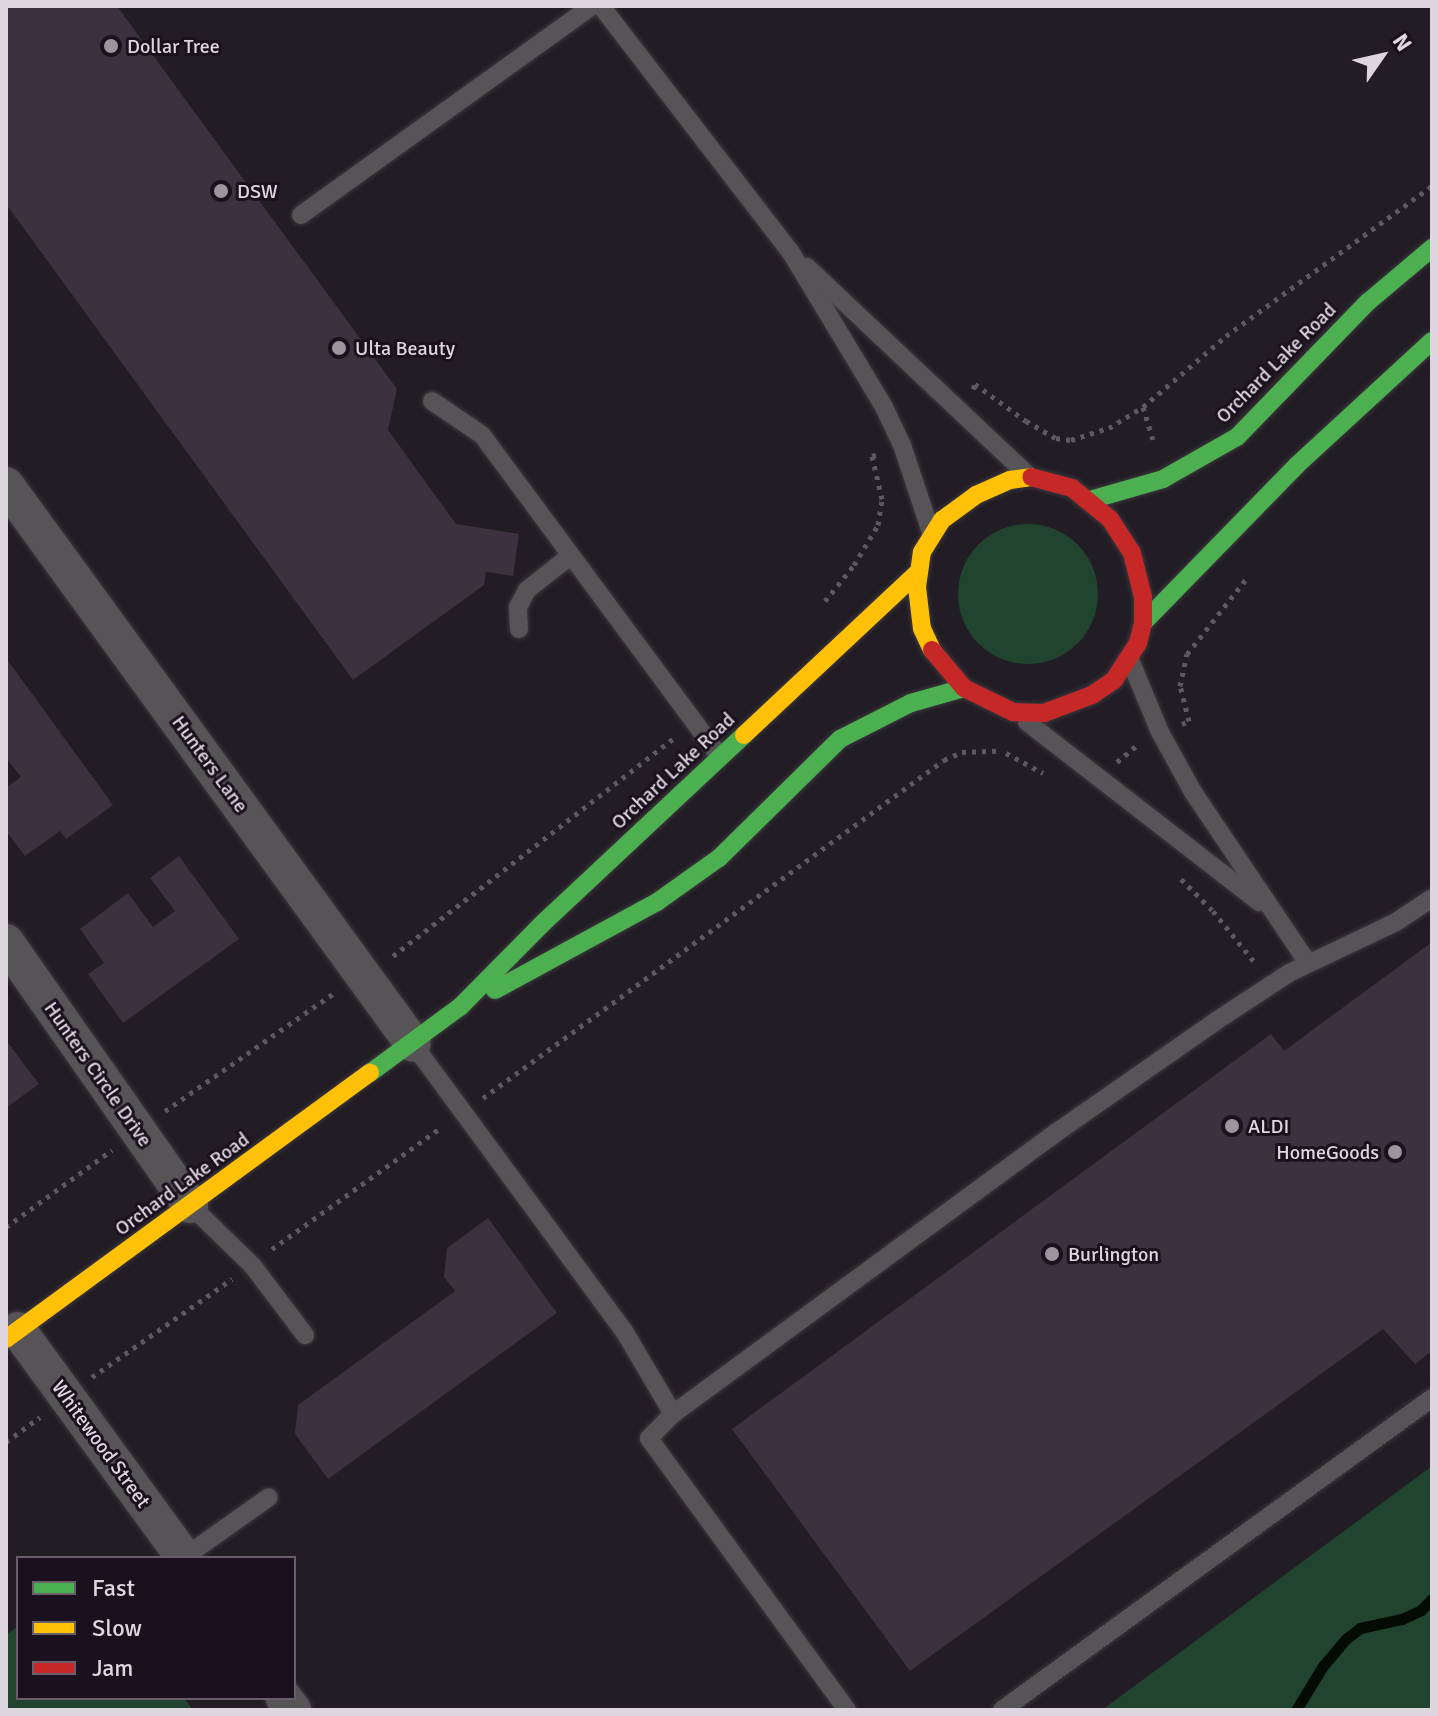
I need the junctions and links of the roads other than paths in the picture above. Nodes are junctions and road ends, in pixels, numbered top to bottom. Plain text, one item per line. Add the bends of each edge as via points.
1 (592, 6) edge
2 (601, 6) edge
3 (301, 215) dead end
4 (1432, 248) edge
5 (790, 251) junction
6 (1432, 341) edge
7 (432, 401) dead end
8 (1031, 477) junction
9 (6, 485) edge
10 (1090, 500) junction
11 (932, 535) junction
12 (570, 556) junction
13 (919, 571) junction
14 (1143, 623) junction
15 (519, 629) dead end
16 (1130, 660) junction
17 (964, 688) junction
18 (1013, 712) junction
19 (720, 757) junction
20 (1432, 898) edge
21 (1271, 911) junction
22 (6, 942) edge
23 (1308, 963) junction
24 (460, 1007) junction
25 (413, 1044) junction
26 (190, 1205) junction
27 (12, 1334) edge
28 (305, 1335) dead end
29 (1432, 1398) edge
30 (673, 1414) junction
31 (269, 1497) dead end
32 (183, 1556) edge
33 (187, 1556) edge
34 (847, 1710) edge
35 (1002, 1710) edge

1 - 3 lane
2 - 5 lane
4 - 10 main road, Orchard Lake Road via 1368,302 1237,437 1163,479
5 - 8 lane
5 - 11 lane via 884,407
6 - 14 main road via 1297,465
7 - 12 lane via 482,435
8 - 10 main road via 1072,488
8 - 11 main road via 976,495 955,508
9 - 25 street, Hunters Lane
10 - 14 main road via 1132,553 1143,597
11 - 13 main road
12 - 15 lane via 527,590 518,607
12 - 19 lane
13 - 17 main road via 922,629 931,649
13 - 19 main road, Orchard Lake Road
14 - 16 main road
16 - 18 main road via 1092,695 1044,713
16 - 21 lane via 1193,792
17 - 18 main road
17 - 24 main road, Orchard Lake Road via 911,703 840,739 707,867 657,902
18 - 21 lane
19 - 24 main road, Orchard Lake Road
20 - 23 lane via 1396,922
21 - 23 lane
22 - 26 street, Hunters Circle Drive
23 - 30 lane via 1057,1132
24 - 25 main road, Orchard Lake Road
25 - 26 main road, Orchard Lake Road
25 - 30 lane via 624,1331
26 - 27 main road, Orchard Lake Road
26 - 28 lane via 252,1265
27 - 32 street, Whitewood Street via 66,1396
29 - 35 lane
30 - 34 lane via 649,1438
31 - 33 lane

